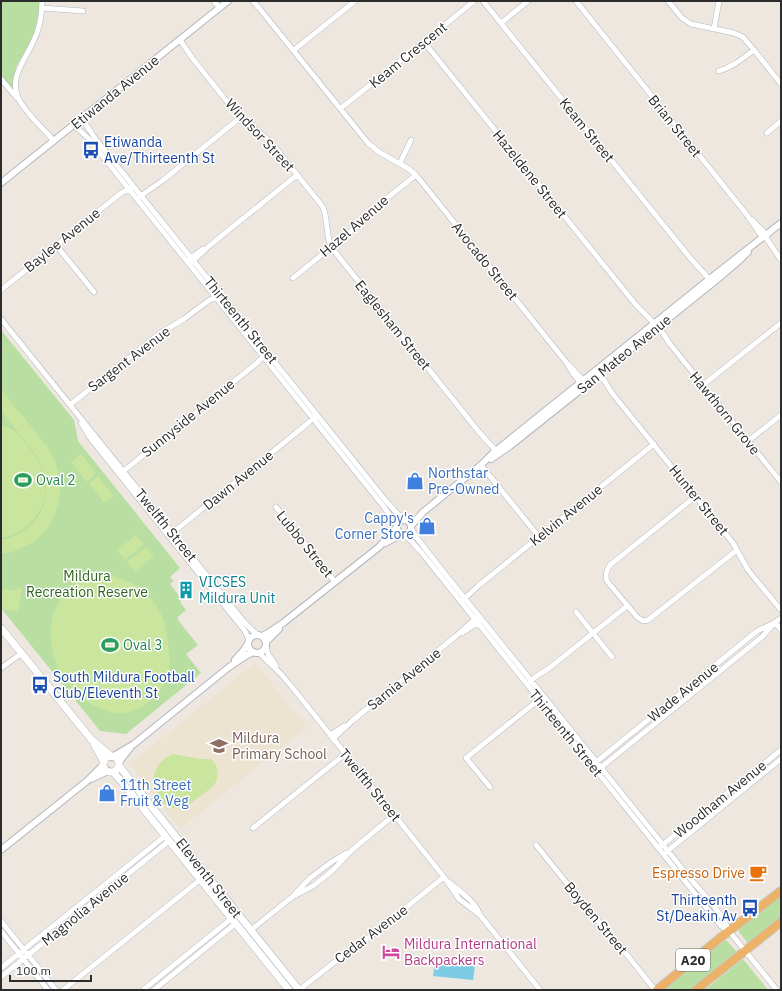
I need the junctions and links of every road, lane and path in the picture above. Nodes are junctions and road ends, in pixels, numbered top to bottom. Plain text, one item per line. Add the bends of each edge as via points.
1 (42, 1) edge
2 (214, 1) edge
3 (228, 1) edge
4 (254, 1) edge
5 (355, 1) edge
6 (474, 1) edge
7 (483, 1) edge
8 (528, 1) edge
9 (576, 1) edge
10 (668, 1) edge
11 (719, 1) edge
12 (42, 8) junction
13 (220, 8) junction
14 (83, 11) dead end
15 (501, 23) junction
16 (714, 29) junction
17 (178, 41) junction
18 (424, 42) junction
19 (294, 50) junction
20 (754, 50) junction
21 (719, 71) dead end
22 (1, 79) edge
23 (781, 84) edge
24 (21, 103) junction
25 (341, 108) junction
26 (240, 117) junction
27 (82, 118) junction
28 (781, 121) edge
29 (74, 125) junction
30 (767, 133) dead end
31 (411, 140) dead end
32 (52, 142) junction
33 (400, 163) junction
34 (297, 175) junction
35 (416, 175) junction
36 (1, 183) edge
37 (130, 186) junction
38 (140, 199) junction
39 (325, 212) joint
40 (781, 223) edge
41 (764, 237) junction
42 (56, 245) junction
43 (331, 248) junction
44 (780, 259) edge
45 (190, 261) junction
46 (293, 278) dead end
47 (710, 282) junction
48 (2, 288) edge
49 (94, 292) dead end
50 (216, 294) junction
51 (1, 319) edge
52 (781, 323) edge
53 (654, 326) junction
54 (266, 356) junction
55 (596, 373) junction
56 (584, 383) junction
57 (703, 385) junction
58 (71, 404) junction
59 (781, 415) edge
60 (316, 418) junction
61 (748, 442) junction
62 (654, 444) junction
63 (496, 453) junction
64 (481, 464) junction
65 (121, 473) junction
66 (781, 482) edge
67 (696, 496) junction
68 (276, 507) dead end
69 (422, 512) junction
70 (405, 520) junction
71 (396, 526) junction
72 (411, 527) junction
73 (170, 534) junction
74 (402, 534) junction
75 (539, 537) junction
76 (379, 546) junction
77 (737, 550) junction
78 (335, 582) junction
79 (462, 599) junction
80 (627, 606) junction
81 (781, 610) edge
82 (576, 612) dead end
83 (478, 619) junction
84 (781, 619) edge
85 (775, 622) junction
86 (283, 623) junction
87 (1, 628) edge
88 (781, 630) edge
89 (593, 633) junction
90 (260, 635) junction
91 (249, 642) junction
92 (266, 645) junction
93 (20, 652) junction
94 (256, 652) junction
95 (612, 657) dead end
96 (1, 667) edge
97 (229, 667) junction
98 (281, 674) junction
99 (530, 684) junction
100 (541, 698) junction
101 (332, 737) junction
102 (91, 739) junction
103 (134, 744) junction
104 (781, 750) edge
105 (345, 754) junction
106 (112, 756) junction
107 (781, 759) edge
108 (103, 763) junction
109 (119, 764) junction
110 (594, 764) junction
111 (599, 769) junction
112 (110, 771) junction
113 (87, 781) junction
114 (490, 788) dead end
115 (394, 815) junction
116 (253, 828) dead end
117 (173, 833) junction
118 (167, 839) junction
119 (536, 846) dead end
120 (661, 847) junction
121 (1, 850) edge
122 (666, 852) junction
123 (139, 857) junction
124 (143, 862) junction
125 (120, 873) junction
126 (206, 875) junction
127 (444, 877) junction
128 (124, 878) junction
129 (200, 880) junction
130 (101, 888) junction
131 (781, 891) edge
132 (105, 893) junction
133 (82, 903) junction
134 (86, 909) junction
135 (69, 913) junction
136 (239, 916) junction
137 (73, 919) junction
138 (1, 921) edge
139 (233, 921) junction
140 (781, 922) edge
141 (55, 924) junction
142 (60, 930) junction
143 (251, 930) junction
144 (1, 931) edge
145 (729, 931) junction
146 (43, 934) junction
147 (47, 940) junction
148 (745, 950) junction
149 (21, 951) junction
150 (26, 957) junction
151 (1, 968) edge
152 (2, 975) edge
153 (48, 990) edge
154 (56, 990) edge
155 (63, 990) edge
156 (143, 990) edge
157 (154, 990) edge
158 (289, 990) edge
159 (299, 990) edge
160 (540, 990) edge
161 (656, 990) edge
162 (696, 990) edge
163 (777, 990) edge

1 - 12 street
2 - 13 street
3 - 13 street, Etiwanda Avenue
4 - 19 street, Avocado Street
5 - 19 street
6 - 18 street, Keam Crescent
7 - 15 street, Keam Street
8 - 15 street
9 - 41 street, Brian Street
10 - 16 street via 686,22
11 - 16 street
12 - 14 street
12 - 24 street via 37,34 17,72 16,90
13 - 17 street, Etiwanda Avenue
15 - 47 street, Keam Street
16 - 20 street via 739,35
17 - 26 street, Windsor Street
17 - 27 street, Etiwanda Avenue
18 - 25 street, Keam Crescent
18 - 53 street, Hazeldene Street via 644,318
19 - 25 street, Avocado Street
20 - 21 street via 735,65
20 - 23 street
22 - 24 street
24 - 32 street
25 - 33 street, Avocado Street via 373,148
26 - 34 street, Windsor Street via 271,142
26 - 38 street
27 - 29 street, Etiwanda Avenue
27 - 37 street, Thirteenth Street
28 - 30 street
29 - 32 street, Etiwanda Avenue
29 - 37 street, Thirteenth Street
31 - 33 street
32 - 36 street, Etiwanda Avenue
33 - 35 street, Avocado Street
34 - 39 street, Windsor Street
34 - 45 street
35 - 43 street, Hazel Avenue via 372,210 361,223
35 - 56 street, Avocado Street
37 - 38 street, Thirteenth Street
37 - 42 street, Baylee Avenue
38 - 45 street, Thirteenth Street
39 - 43 street, Eaglesham Street
40 - 41 street, San Mateo Avenue
41 - 44 street, Brian Street
41 - 47 street, San Mateo Avenue via 738,256
42 - 48 street, Baylee Avenue
42 - 49 street
43 - 46 street, Hazel Avenue
43 - 63 street, Eaglesham Street
45 - 50 street, Thirteenth Street
47 - 53 street, San Mateo Avenue
50 - 54 street, Thirteenth Street
50 - 58 street, Sargent Avenue via 184,319 159,334
51 - 58 street, Twelfth Street
52 - 57 street
53 - 55 street, San Mateo Avenue
53 - 57 street, Hawthorn Grove via 663,333
54 - 60 street, Thirteenth Street
54 - 65 street, Sunnyside Avenue
55 - 56 street, San Mateo Avenue
55 - 62 street, Hunter Street
56 - 63 street, San Mateo Avenue
57 - 61 street, Hawthorn Grove
58 - 65 street, Twelfth Street via 87,433
59 - 61 street
60 - 70 street, Thirteenth Street
60 - 71 street, Thirteenth Street
60 - 73 street, Dawn Avenue
61 - 66 street, Hawthorn Grove
62 - 67 street, Hunter Street
62 - 75 street, Kelvin Avenue
63 - 64 street, San Mateo Avenue
64 - 69 street, San Mateo Avenue
64 - 75 street
65 - 73 street, Twelfth Street
67 - 77 street, Hunter Street
67 - 80 street via 608,568 607,581
68 - 78 street, Lubbo Street
69 - 70 street, San Mateo Avenue
69 - 72 street, San Mateo Avenue
70 - 71 street via 399,521
70 - 72 street via 410,522
71 - 74 street
71 - 76 street
72 - 74 street via 409,532
72 - 79 street, Thirteenth Street
73 - 90 street, Twelfth Street via 245,623
73 - 91 street, Twelfth Street via 245,631
74 - 76 street
74 - 79 street, Thirteenth Street
75 - 79 street, Kelvin Avenue
76 - 78 street
77 - 80 street via 648,620 639,619
77 - 81 street, Hunter Street via 748,570
78 - 86 street
79 - 83 street, Thirteenth Street
80 - 89 street
82 - 89 street
83 - 99 street, Thirteenth Street
83 - 101 street, Sarnia Avenue
84 - 85 street, Wade Avenue
85 - 88 street
85 - 110 street, Wade Avenue via 757,631
85 - 111 street, Wade Avenue via 762,637
86 - 90 street
86 - 92 street
87 - 93 main road
89 - 95 street
89 - 99 street
90 - 91 street via 253,636
90 - 92 street via 266,640
91 - 94 street via 250,649
91 - 97 street
92 - 94 street via 263,651
92 - 98 street, Twelfth Street via 268,654
93 - 96 street
93 - 102 main road
94 - 97 street
94 - 98 street, Twelfth Street
97 - 103 street
98 - 101 street, Twelfth Street
99 - 100 street, Thirteenth Street
100 - 110 street, Thirteenth Street
100 - 114 street via 466,758
101 - 105 street, Twelfth Street
102 - 106 main road
102 - 108 main road
103 - 106 street
103 - 109 street
104 - 120 street, Woodham Avenue
105 - 115 street, Twelfth Street
105 - 116 street
106 - 108 main road via 106,758
106 - 109 main road
107 - 122 street, Woodham Avenue
108 - 112 main road via 105,769
108 - 113 street
109 - 112 main road via 116,770
109 - 117 main road, Eleventh Street
110 - 111 street, Thirteenth Street
111 - 120 street, Thirteenth Street
112 - 113 street
112 - 118 main road, Eleventh Street via 122,782
113 - 121 street
115 - 127 street, Twelfth Street
115 - 143 street via 352,850 310,878 292,897
117 - 118 main road
117 - 126 main road, Eleventh Street
118 - 123 street, Magnolia Avenue
118 - 124 street, Magnolia Avenue
118 - 129 main road, Eleventh Street
119 - 161 street, Boyden Street
120 - 122 street, Thirteenth Street
122 - 145 street, Thirteenth Street via 710,901
123 - 124 street
123 - 125 street, Magnolia Avenue
124 - 128 street, Magnolia Avenue
125 - 128 street
125 - 130 street, Magnolia Avenue
126 - 129 street
126 - 136 main road, Eleventh Street
127 - 159 street, Cedar Avenue
127 - 160 street, Twelfth Street via 473,903
128 - 132 street, Magnolia Avenue
129 - 139 main road, Eleventh Street
129 - 155 street
130 - 132 street
130 - 133 street, Magnolia Avenue
131 - 145 highway, A20
132 - 134 street, Magnolia Avenue
133 - 134 street
133 - 135 street, Magnolia Avenue
134 - 137 street, Magnolia Avenue
135 - 137 street
135 - 141 street, Magnolia Avenue
136 - 139 main road
136 - 143 main road, Eleventh Street
137 - 142 street, Magnolia Avenue
138 - 149 street
139 - 156 street
139 - 157 street
139 - 158 main road, Eleventh Street
140 - 148 highway, A20
141 - 142 street
141 - 146 street, Magnolia Avenue
142 - 147 street, Magnolia Avenue
143 - 159 main road, Eleventh Street
144 - 149 street
145 - 148 street, Thirteenth Street
145 - 161 highway, A20
146 - 147 street
146 - 149 street, Magnolia Avenue
147 - 150 street, Magnolia Avenue
148 - 162 highway, A20
148 - 163 street, Thirteenth Street
149 - 150 street
149 - 151 street, Magnolia Avenue
150 - 152 street, Magnolia Avenue
150 - 153 street
150 - 154 street

